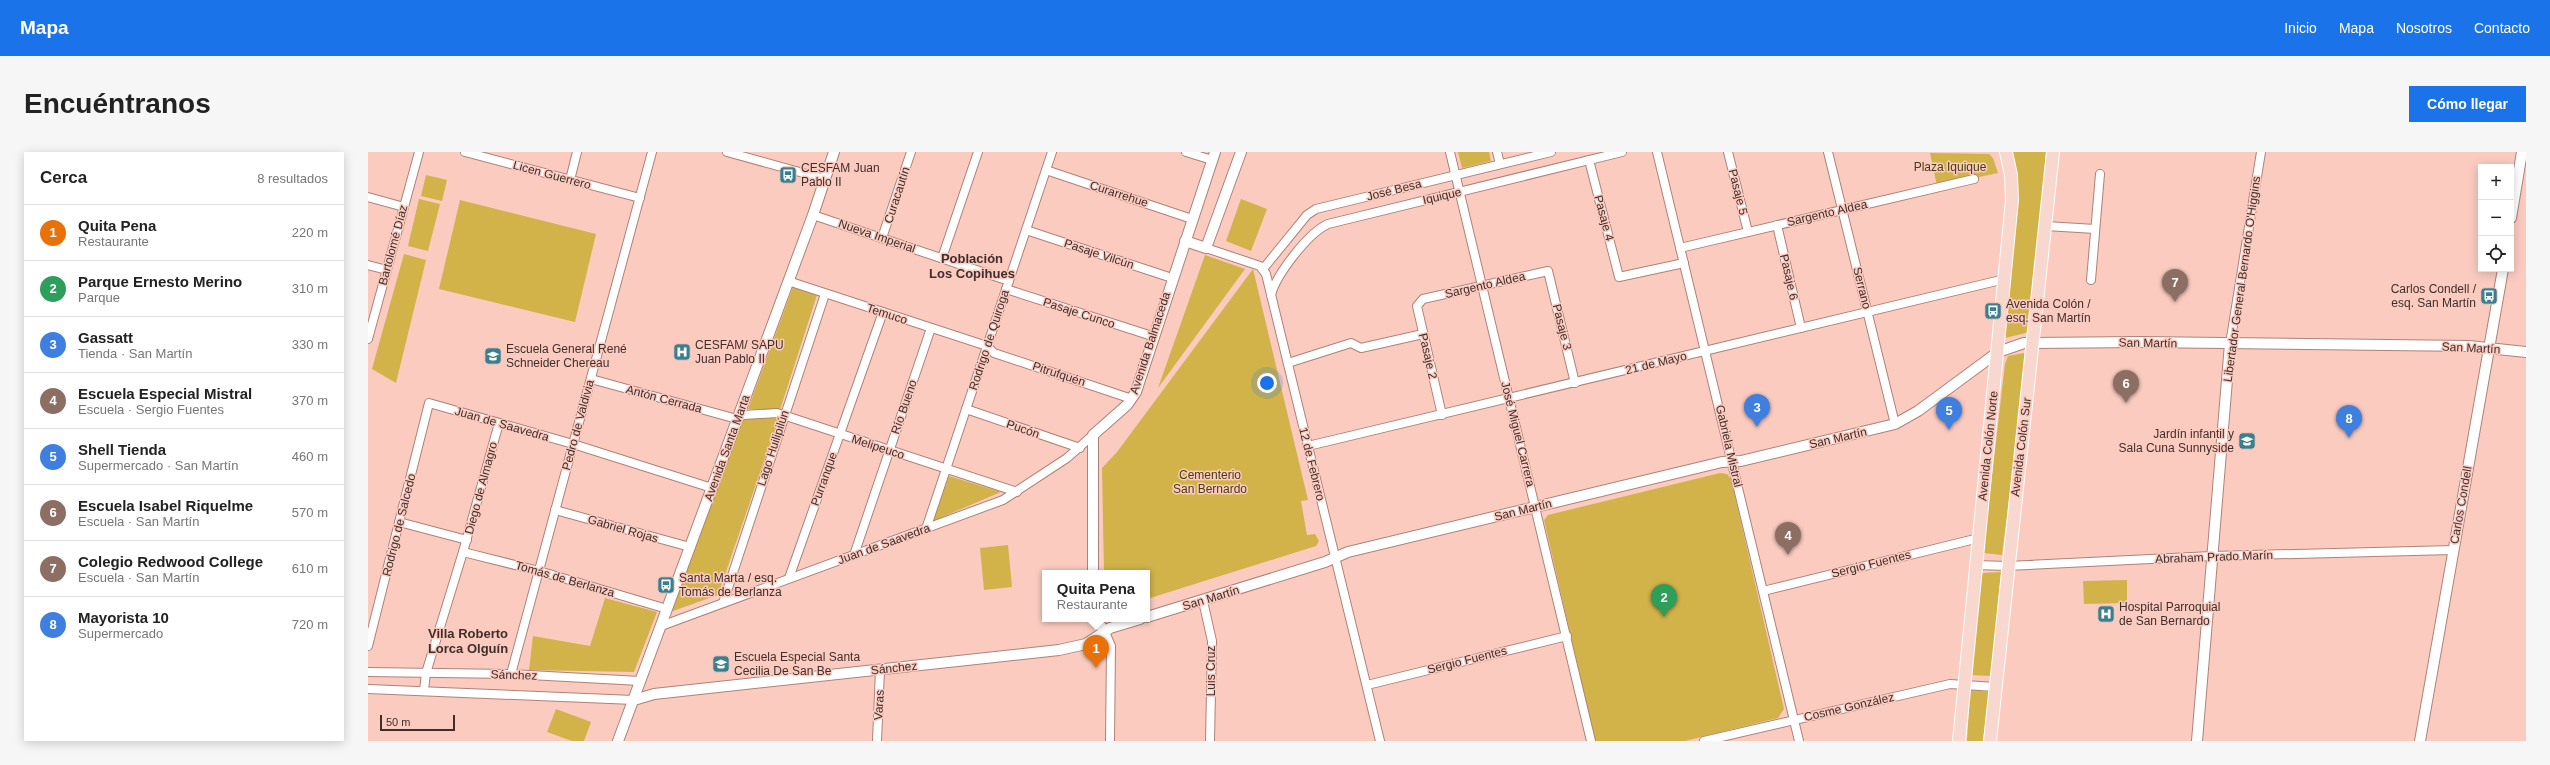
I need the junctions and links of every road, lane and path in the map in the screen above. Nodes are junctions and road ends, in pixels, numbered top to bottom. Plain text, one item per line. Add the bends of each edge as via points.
1 (419, 152) edge
2 (465, 152) edge
3 (577, 152) edge
4 (652, 152) edge
5 (728, 152) edge
6 (834, 152) edge
7 (911, 152) edge
8 (978, 152) edge
9 (1052, 152) edge
10 (1186, 152) edge
11 (1242, 152) edge
12 (1450, 152) edge
13 (1497, 152) edge
14 (1622, 152) edge
15 (1657, 152) edge
16 (1728, 152) edge
17 (1828, 152) edge
18 (2006, 152) edge
19 (2053, 152) edge
20 (2262, 152) edge
21 (2522, 152) edge
22 (1546, 153) edge
23 (1213, 156) edge
24 (1589, 160) junction
25 (1500, 164) junction
26 (1046, 170) junction
27 (2100, 174) dead end
28 (1455, 175) junction
29 (825, 178) junction
30 (1974, 179) dead end
31 (570, 180) junction
32 (1459, 193) junction
33 (368, 197) edge
34 (640, 198) junction
35 (2514, 200) edge
36 (404, 207) junction
37 (1843, 210) junction
38 (813, 215) junction
39 (1192, 219) junction
40 (1777, 225) junction
41 (2046, 226) junction
42 (2095, 229) junction
43 (1026, 230) junction
44 (1748, 232) junction
45 (882, 238) junction
46 (1185, 241) junction
47 (1206, 248) junction
48 (1680, 248) junction
49 (942, 258) junction
50 (1684, 262) junction
51 (368, 265) edge
52 (1263, 269) junction
53 (386, 270) junction
54 (1548, 271) joint
55 (1282, 272) junction
56 (2502, 272) edge
57 (1172, 278) junction
58 (2005, 279) junction
59 (2091, 280) dead end
60 (788, 281) junction
61 (1009, 281) junction
62 (1481, 286) junction
63 (1006, 289) junction
64 (826, 294) junction
65 (1271, 296) junction
66 (1423, 299) joint
67 (883, 312) junction
68 (1868, 312) junction
69 (931, 328) junction
70 (1801, 328) junction
71 (1423, 334) junction
72 (1152, 336) junction
73 (368, 338) edge
74 (2034, 342) junction
75 (2230, 344) junction
76 (987, 346) junction
77 (2490, 347) junction
78 (1706, 351) junction
79 (1998, 352) junction
80 (2526, 352) edge
81 (1288, 363) junction
82 (591, 379) junction
83 (1575, 383) junction
84 (1132, 399) junction
85 (1509, 399) junction
86 (429, 404) joint
87 (966, 409) junction
88 (1442, 415) junction
89 (784, 416) junction
90 (737, 419) junction
91 (499, 423) junction
92 (1895, 424) junction
93 (840, 434) junction
94 (1093, 435) junction
95 (573, 444) junction
96 (1308, 446) junction
97 (1080, 448) junction
98 (890, 450) junction
99 (1732, 460) junction
100 (946, 469) junction
101 (712, 488) junction
102 (1017, 492) junction
103 (1536, 507) junction
104 (555, 510) junction
105 (399, 522) junction
106 (926, 529) junction
107 (1979, 538) junction
108 (467, 540) junction
109 (690, 547) junction
110 (2453, 550) junction
111 (463, 552) junction
112 (854, 555) junction
113 (2212, 556) junction
114 (1336, 557) junction
115 (1976, 565) junction
116 (2007, 566) junction
117 (1093, 570) edge
118 (539, 571) junction
119 (789, 578) junction
120 (1763, 591) junction
121 (1203, 601) junction
122 (722, 603) junction
123 (667, 609) junction
124 (1150, 616) edge
125 (1098, 622) edge
126 (1130, 622) edge
127 (661, 626) junction
128 (1105, 632) junction
129 (1567, 636) junction
130 (368, 646) edge
131 (880, 670) junction
132 (368, 672) edge
133 (426, 673) junction
134 (511, 674) junction
135 (640, 682) junction
136 (1964, 684) junction
137 (1367, 685) junction
138 (1995, 687) junction
139 (368, 689) edge
140 (424, 690) junction
141 (654, 694) junction
142 (634, 700) junction
143 (1794, 720) junction
144 (618, 741) edge
145 (877, 741) edge
146 (1110, 741) edge
147 (1210, 741) edge
148 (1380, 741) edge
149 (1592, 741) edge
150 (1704, 741) edge
151 (1799, 741) edge
152 (1958, 741) edge
153 (1990, 741) edge
154 (2197, 741) edge
155 (2420, 741) edge

1 - 36 street, Bartolomé Díaz
2 - 31 street, Licen Guerrero
3 - 31 street
4 - 34 street, Pedro de Valdivia
5 - 29 street
6 - 29 street, Avenida Santa Marta
7 - 45 street, Curacautín
8 - 49 street
9 - 26 street, Rodrigo de Quiroga
10 - 23 street
11 - 47 street
12 - 28 street, José Miguel Carrera
13 - 25 street
14 - 24 street, Iquique
15 - 48 street, Gabriela Mistral
16 - 44 street, Pasaje 5
17 - 37 street, Serrano
18 - 58 main road, Avenida Colón Norte via 2012,188
19 - 41 main road, Avenida Colón Sur
20 - 75 street, Libertador General Bernardo O'Higgins
21 - 35 street
22 - 25 street, José Besa
23 - 39 street, Avenida Balmaceda
24 - 32 street, Iquique
24 - 50 street, Pasaje 4 via 1619,277
25 - 28 street, José Besa
26 - 39 street, Curarrehue
26 - 43 street, Rodrigo de Quiroga
27 - 42 street
28 - 32 street, José Miguel Carrera
28 - 52 street, José Besa via 1313,210
29 - 38 street, Avenida Santa Marta
30 - 37 street, Sargento Aldea
31 - 34 street, Licen Guerrero
32 - 55 street, Iquique via 1328,224 1316,232
32 - 62 street, José Miguel Carrera
33 - 36 street
34 - 82 street, Pedro de Valdivia
36 - 53 street, Bartolomé Díaz
37 - 40 street, Sargento Aldea
37 - 68 street, Serrano
38 - 45 street, Nueva Imperial
38 - 60 street, Avenida Santa Marta
39 - 46 street, Avenida Balmaceda
40 - 44 street, Sargento Aldea
40 - 70 street, Pasaje 6
41 - 42 street
41 - 74 main road, Avenida Colón Sur
42 - 59 street
43 - 57 street, Pasaje Vilcún
43 - 61 street, Rodrigo de Quiroga
44 - 48 street, Sargento Aldea
45 - 49 street, Nueva Imperial
46 - 47 street
46 - 57 street, Avenida Balmaceda
47 - 52 street
48 - 50 street, Gabriela Mistral
49 - 61 street, Nueva Imperial
50 - 78 street, Gabriela Mistral
51 - 53 street
52 - 55 street
52 - 65 street, 12 de Febrero
53 - 73 street, Bartolomé Díaz
54 - 62 street, Sargento Aldea
54 - 83 street, Pasaje 3
55 - 65 street, Iquique
56 - 77 street, Carlos Condell
57 - 72 street, Avenida Balmaceda
58 - 68 street, 21 de Mayo
58 - 79 main road, Avenida Colón Norte
60 - 64 street, Temuco
60 - 90 street, Avenida Santa Marta
61 - 63 street, Rodrigo de Quiroga
62 - 66 street, Sargento Aldea
62 - 85 street, José Miguel Carrera
63 - 72 street, Pasaje Cunco
63 - 76 street, Rodrigo de Quiroga
64 - 67 street, Temuco
64 - 89 street, Lago Huilipilún
65 - 81 street, 12 de Febrero
66 - 71 street, Pasaje 2 via 1417,306
67 - 69 street, Temuco
67 - 93 street, Purranque
68 - 70 street, 21 de Mayo
68 - 92 street, Serrano
69 - 76 street, Temuco
69 - 98 street, Río Bueno
70 - 78 street, 21 de Mayo
71 - 81 street via 1361,348 1350,343
71 - 88 street, Pasaje 2
72 - 84 street, Avenida Balmaceda
74 - 75 street, San Martín
74 - 79 street, San Martín
74 - 116 main road, Avenida Colón Sur
75 - 77 street, San Martín
75 - 113 street, Libertador General Bernardo O'Higgins
76 - 84 street, Pitrufquén via 994,353
76 - 87 street, Rodrigo de Quiroga
77 - 80 street, San Martín
77 - 110 street, Carlos Condell
78 - 83 street, 21 de Mayo
78 - 99 street, Gabriela Mistral
79 - 92 street, San Martín via 1918,411
79 - 107 main road, Avenida Colón Norte
81 - 96 street, 12 de Febrero
82 - 90 street, Antón Cerrada
82 - 95 street, Pedro de Valdivia
83 - 85 street, 21 de Mayo
84 - 94 street, Avenida Balmaceda
85 - 88 street, 21 de Mayo
85 - 103 street, José Miguel Carrera
86 - 91 street, Juan de Saavedra
86 - 105 street, Rodrigo de Salcedo
87 - 97 street, Pucón
87 - 100 street, Rodrigo de Quiroga
88 - 96 street, 21 de Mayo
89 - 90 street, Melipeuco via 777,413 743,415
89 - 93 street, Melipeuco
89 - 122 street, Lago Huilipilún
90 - 101 street, Avenida Santa Marta
91 - 95 street, Juan de Saavedra
91 - 108 street, Diego de Almagro
92 - 99 street, San Martín via 1741,461
93 - 98 street, Melipeuco
93 - 119 street, Purranque
94 - 97 street, Juan de Saavedra
94 - 117 street
95 - 101 street, Juan de Saavedra
95 - 104 street, Pedro de Valdivia
96 - 114 street, 12 de Febrero
97 - 102 street, Juan de Saavedra
98 - 100 street, Melipeuco
98 - 112 street, Río Bueno
99 - 103 street, San Martín
99 - 120 street, Gabriela Mistral
100 - 102 street, Melipeuco
100 - 106 street, Rodrigo de Quiroga
101 - 109 street, Avenida Santa Marta
102 - 106 street, Juan de Saavedra
103 - 114 street, San Martín
103 - 129 street, José Miguel Carrera
104 - 109 street, Gabriel Rojas
104 - 118 street, Pedro de Valdivia
105 - 108 street
105 - 130 street, Rodrigo de Salcedo
106 - 112 street, Juan de Saavedra
107 - 115 main road, Avenida Colón Norte
107 - 120 street, Sergio Fuentes
108 - 111 street, Diego de Almagro
109 - 123 street, Avenida Santa Marta
110 - 113 street, Abraham Prado Marín
110 - 155 street, Carlos Condell
111 - 118 street, Tomás de Berlanza
111 - 133 street, Diego de Almagro
112 - 119 street, Juan de Saavedra
113 - 116 street, Abraham Prado Marín
113 - 154 street, Libertador General Bernardo O'Higgins
114 - 121 street, San Martín
114 - 137 street, 12 de Febrero
115 - 116 street, Abraham Prado Marín
115 - 136 main road, Avenida Colón Norte
116 - 138 main road, Avenida Colón Sur
118 - 123 street, Tomás de Berlanza
118 - 134 street, Pedro de Valdivia
119 - 122 street, Juan de Saavedra
120 - 143 street, Gabriela Mistral
121 - 124 street, San Martín
121 - 147 street, Luis Cruz via 1212,641
122 - 127 street, Juan de Saavedra
123 - 127 street, Avenida Santa Marta
125 - 128 street
126 - 128 street
127 - 135 street, Avenida Santa Marta
128 - 131 street, Sánchez via 1086,644 1068,649
128 - 146 street via 1111,646
129 - 137 street, Sergio Fuentes
129 - 149 street, José Miguel Carrera
131 - 141 street, Sánchez
131 - 145 street, Varas
132 - 133 street, Sánchez
133 - 134 street, Sánchez
133 - 140 street, Diego de Almagro
134 - 135 street, Sánchez
135 - 141 street
135 - 142 street, Avenida Santa Marta
136 - 138 street, Cosme González
136 - 143 street, Cosme González via 1945,684
136 - 152 main road, Avenida Colón Norte
137 - 148 street, 12 de Febrero
138 - 153 main road, Avenida Colón Sur
139 - 140 street, Sánchez
140 - 142 street, Sánchez
141 - 142 street, Sánchez
142 - 144 street, Avenida Santa Marta
143 - 150 street, Cosme González
143 - 151 street, Gabriela Mistral

